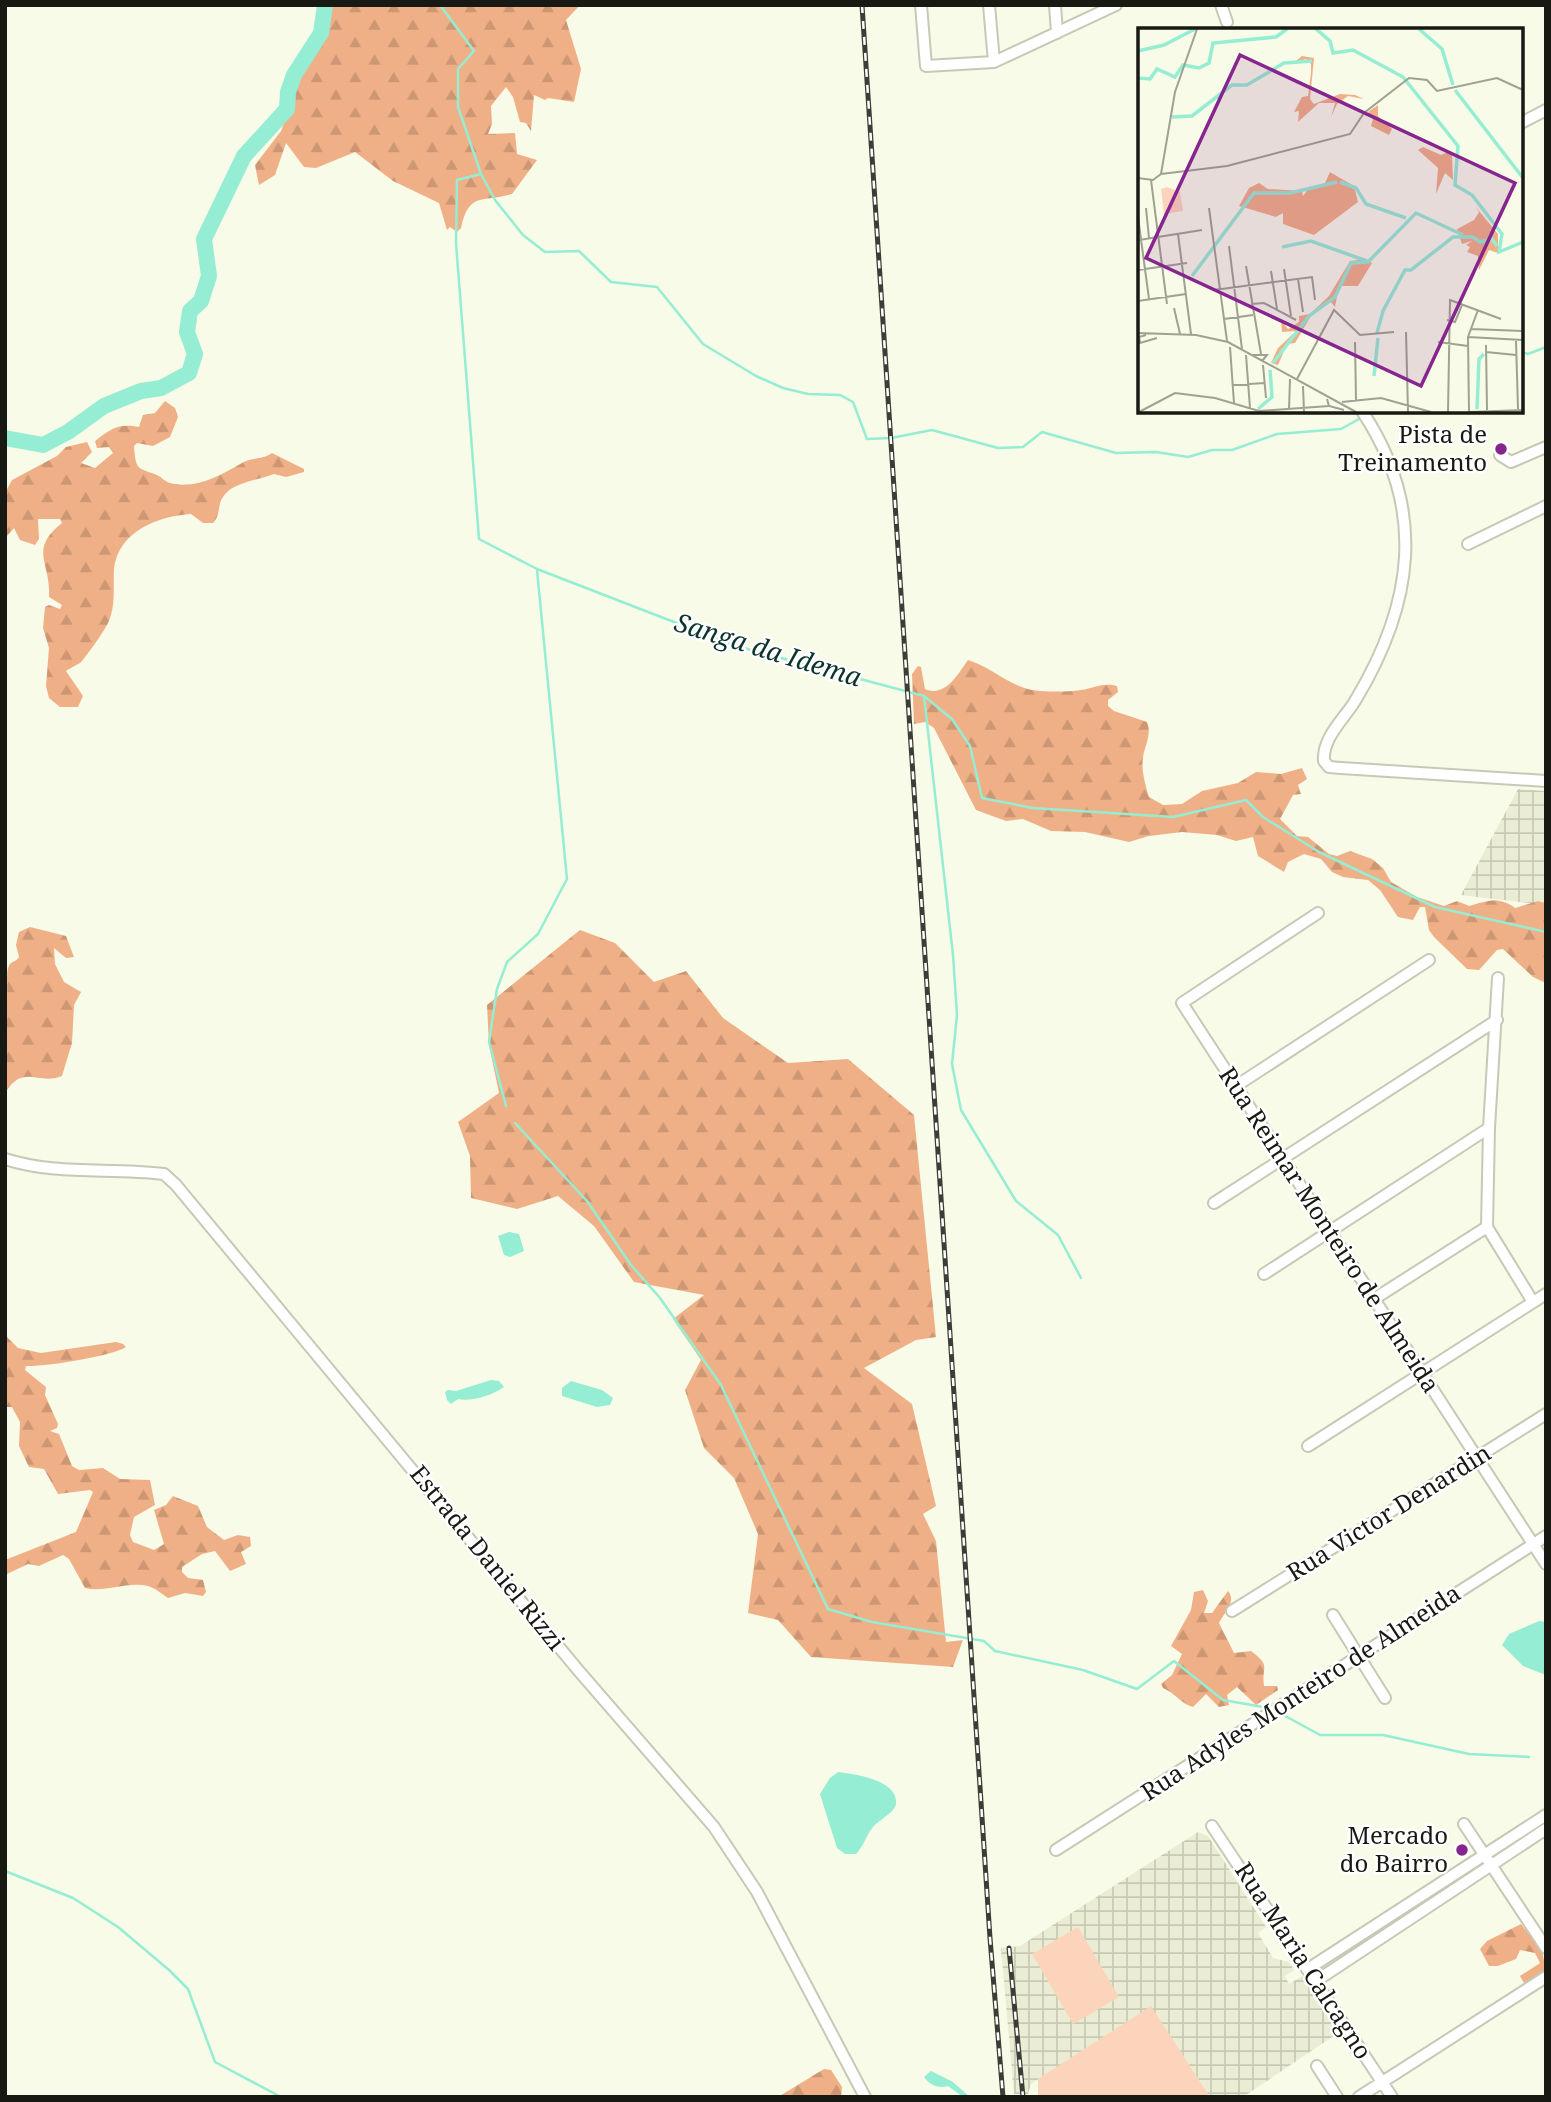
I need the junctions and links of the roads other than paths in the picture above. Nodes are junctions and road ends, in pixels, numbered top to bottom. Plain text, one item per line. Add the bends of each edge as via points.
1 (921, 5) edge
2 (989, 5) edge
3 (1055, 5) edge
4 (1116, 5) edge
5 (1221, 5) edge
6 (1227, 22) dead end
7 (1057, 33) junction
8 (994, 62) junction
9 (1546, 110) edge
10 (1523, 122) edge
11 (1364, 413) edge
12 (1546, 447) edge
13 (1500, 455) dead end
14 (1546, 506) edge
15 (1468, 544) dead end
16 (1546, 781) edge
17 (1318, 913) dead end
18 (1429, 960) dead end
19 (1498, 978) dead end
20 (1497, 1020) junction
21 (1236, 1086) junction
22 (1489, 1128) junction
23 (1282, 1157) junction
24 (5, 1159) edge
25 (1214, 1203) dead end
26 (1487, 1227) junction
27 (1331, 1232) junction
28 (1264, 1275) dead end
29 (1546, 1294) edge
30 (1374, 1299) junction
31 (1533, 1302) junction
32 (1422, 1373) junction
33 (1546, 1413) edge
34 (1308, 1446) dead end
35 (1476, 1457) junction
36 (1546, 1536) edge
37 (1533, 1545) junction
38 (1546, 1564) edge
39 (1232, 1611) dead end
40 (1332, 1615) dead end
41 (1359, 1656) junction
42 (1385, 1698) dead end
43 (1546, 1815) edge
44 (1464, 1824) dead end
45 (1212, 1826) dead end
46 (1546, 1829) edge
47 (1056, 1850) dead end
48 (1485, 1853) junction
49 (1492, 1864) junction
50 (1546, 1948) edge
51 (1308, 1969) junction
52 (1546, 1977) edge
53 (1316, 1981) junction
54 (1317, 2066) dead end
55 (1382, 2082) junction
56 (865, 2097) edge
57 (1337, 2097) edge
58 (1359, 2097) edge
59 (1392, 2097) edge

1 - 8 street via 926,66
2 - 8 street
3 - 7 street
4 - 7 street
5 - 6 street
7 - 8 street
9 - 10 street
11 - 16 street via 1392,468 1401,499 1402,595 1384,649 1328,741 1324,761 1329,767
12 - 13 street via 1511,461
14 - 15 street
17 - 21 street, Rua Reimar Monteiro de Almeida via 1182,1003
18 - 21 street
19 - 20 street
20 - 22 street
20 - 23 street
21 - 23 street, Rua Reimar Monteiro de Almeida
22 - 26 street
22 - 27 street
23 - 25 street
23 - 27 street, Rua Reimar Monteiro de Almeida
24 - 56 street, Estrada Daniel Rizzi via 61,1172 164,1174 176,1185 722,1838 757,1892
26 - 30 street
26 - 31 street
27 - 28 street
27 - 30 street, Rua Reimar Monteiro de Almeida
29 - 31 street
30 - 32 street, Rua Reimar Monteiro de Almeida
31 - 32 street
32 - 34 street
32 - 35 street, Rua Reimar Monteiro de Almeida
33 - 35 street, Rua Victor Denardin
35 - 37 street, Rua Reimar Monteiro de Almeida
35 - 39 street, Rua Victor Denardin
36 - 37 street, Rua Adyles Monteiro de Almeida
37 - 38 street, Rua Reimar Monteiro de Almeida
37 - 41 street, Rua Adyles Monteiro de Almeida
40 - 41 street
41 - 42 street
41 - 47 street, Rua Adyles Monteiro de Almeida
43 - 48 street
44 - 48 street
45 - 51 street, Rua Maria Calcagno
46 - 49 street
48 - 49 street
48 - 51 street
49 - 50 street
49 - 53 street
51 - 53 street, Rua Maria Calcagno
52 - 55 street
53 - 55 street, Rua Maria Calcagno
54 - 57 street
55 - 58 street
55 - 59 street, Rua Maria Calcagno

